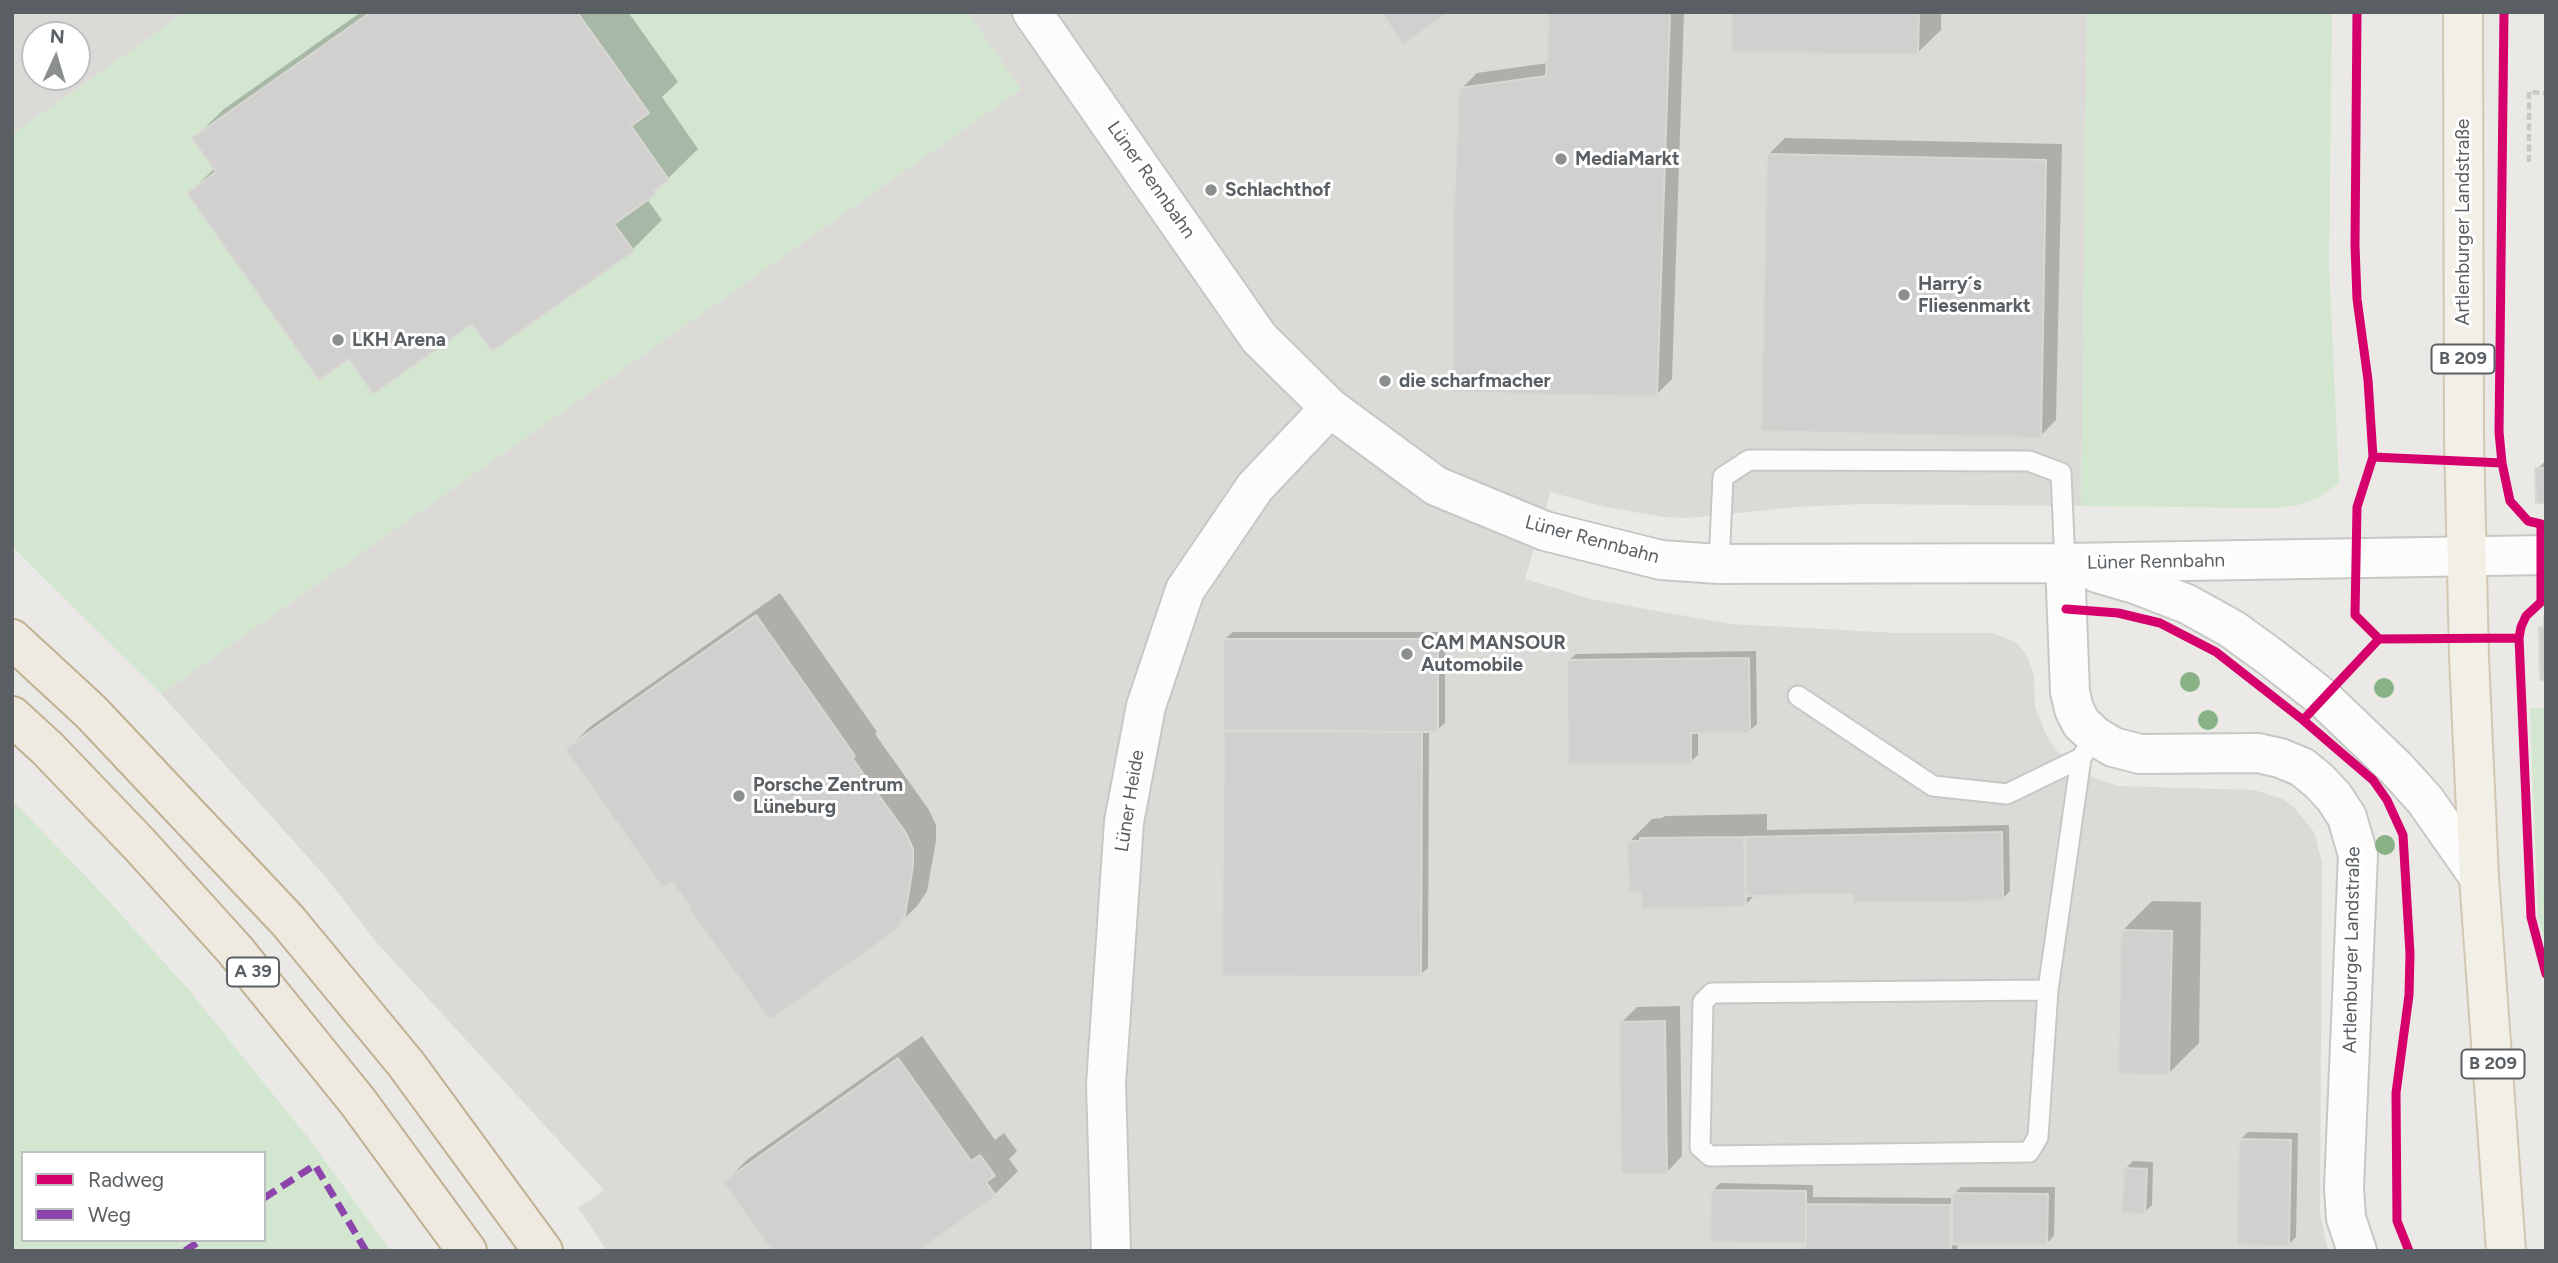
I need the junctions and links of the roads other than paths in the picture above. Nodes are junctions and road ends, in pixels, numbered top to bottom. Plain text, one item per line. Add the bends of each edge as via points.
1 (1032, 12) edge
2 (2463, 12) edge
3 (1330, 408) junction
4 (2546, 555) edge
5 (2466, 557) junction
6 (2065, 563) junction
7 (1719, 564) junction
8 (12, 639) edge
9 (1798, 696) dead end
10 (12, 716) edge
11 (2088, 747) junction
12 (2479, 877) junction
13 (2048, 990) junction
14 (467, 1251) edge
15 (543, 1251) edge
16 (1111, 1251) edge
17 (2357, 1251) edge
18 (2506, 1251) edge

1 - 3 street, Lüner Rennbahn via 1259,338
2 - 5 main road, Artlenburger Landstraße / B 209
3 - 7 street, Lüner Rennbahn via 1436,486 1545,531 1661,560
3 - 16 street, Lüner Heide via 1255,487 1185,590 1146,706 1124,822 1106,1084
4 - 5 street, Lüner Rennbahn
5 - 6 street, Lüner Rennbahn
5 - 12 main road, B 209
6 - 7 street, Lüner Rennbahn
6 - 7 lane via 2061,473 2029,461 1749,460 1723,477
6 - 11 street, Artlenburger Landstraße via 2070,692
6 - 12 street via 2186,604 2272,658 2323,698 2397,769 2425,800
8 - 15 highway via 91,712 288,921 406,1064
9 - 11 lane via 1933,786 2007,794
10 - 14 highway, A 39 via 140,845 235,950 358,1102
11 - 13 lane
11 - 17 street, Artlenburger Landstraße via 2140,754 2280,758 2319,781 2347,817 2358,855 2344,1188 2346,1218
12 - 18 main road, B 209
13 - 13 lane via 2038,1137 2029,1152 1710,1156 1700,1147 1703,1002 1712,993

